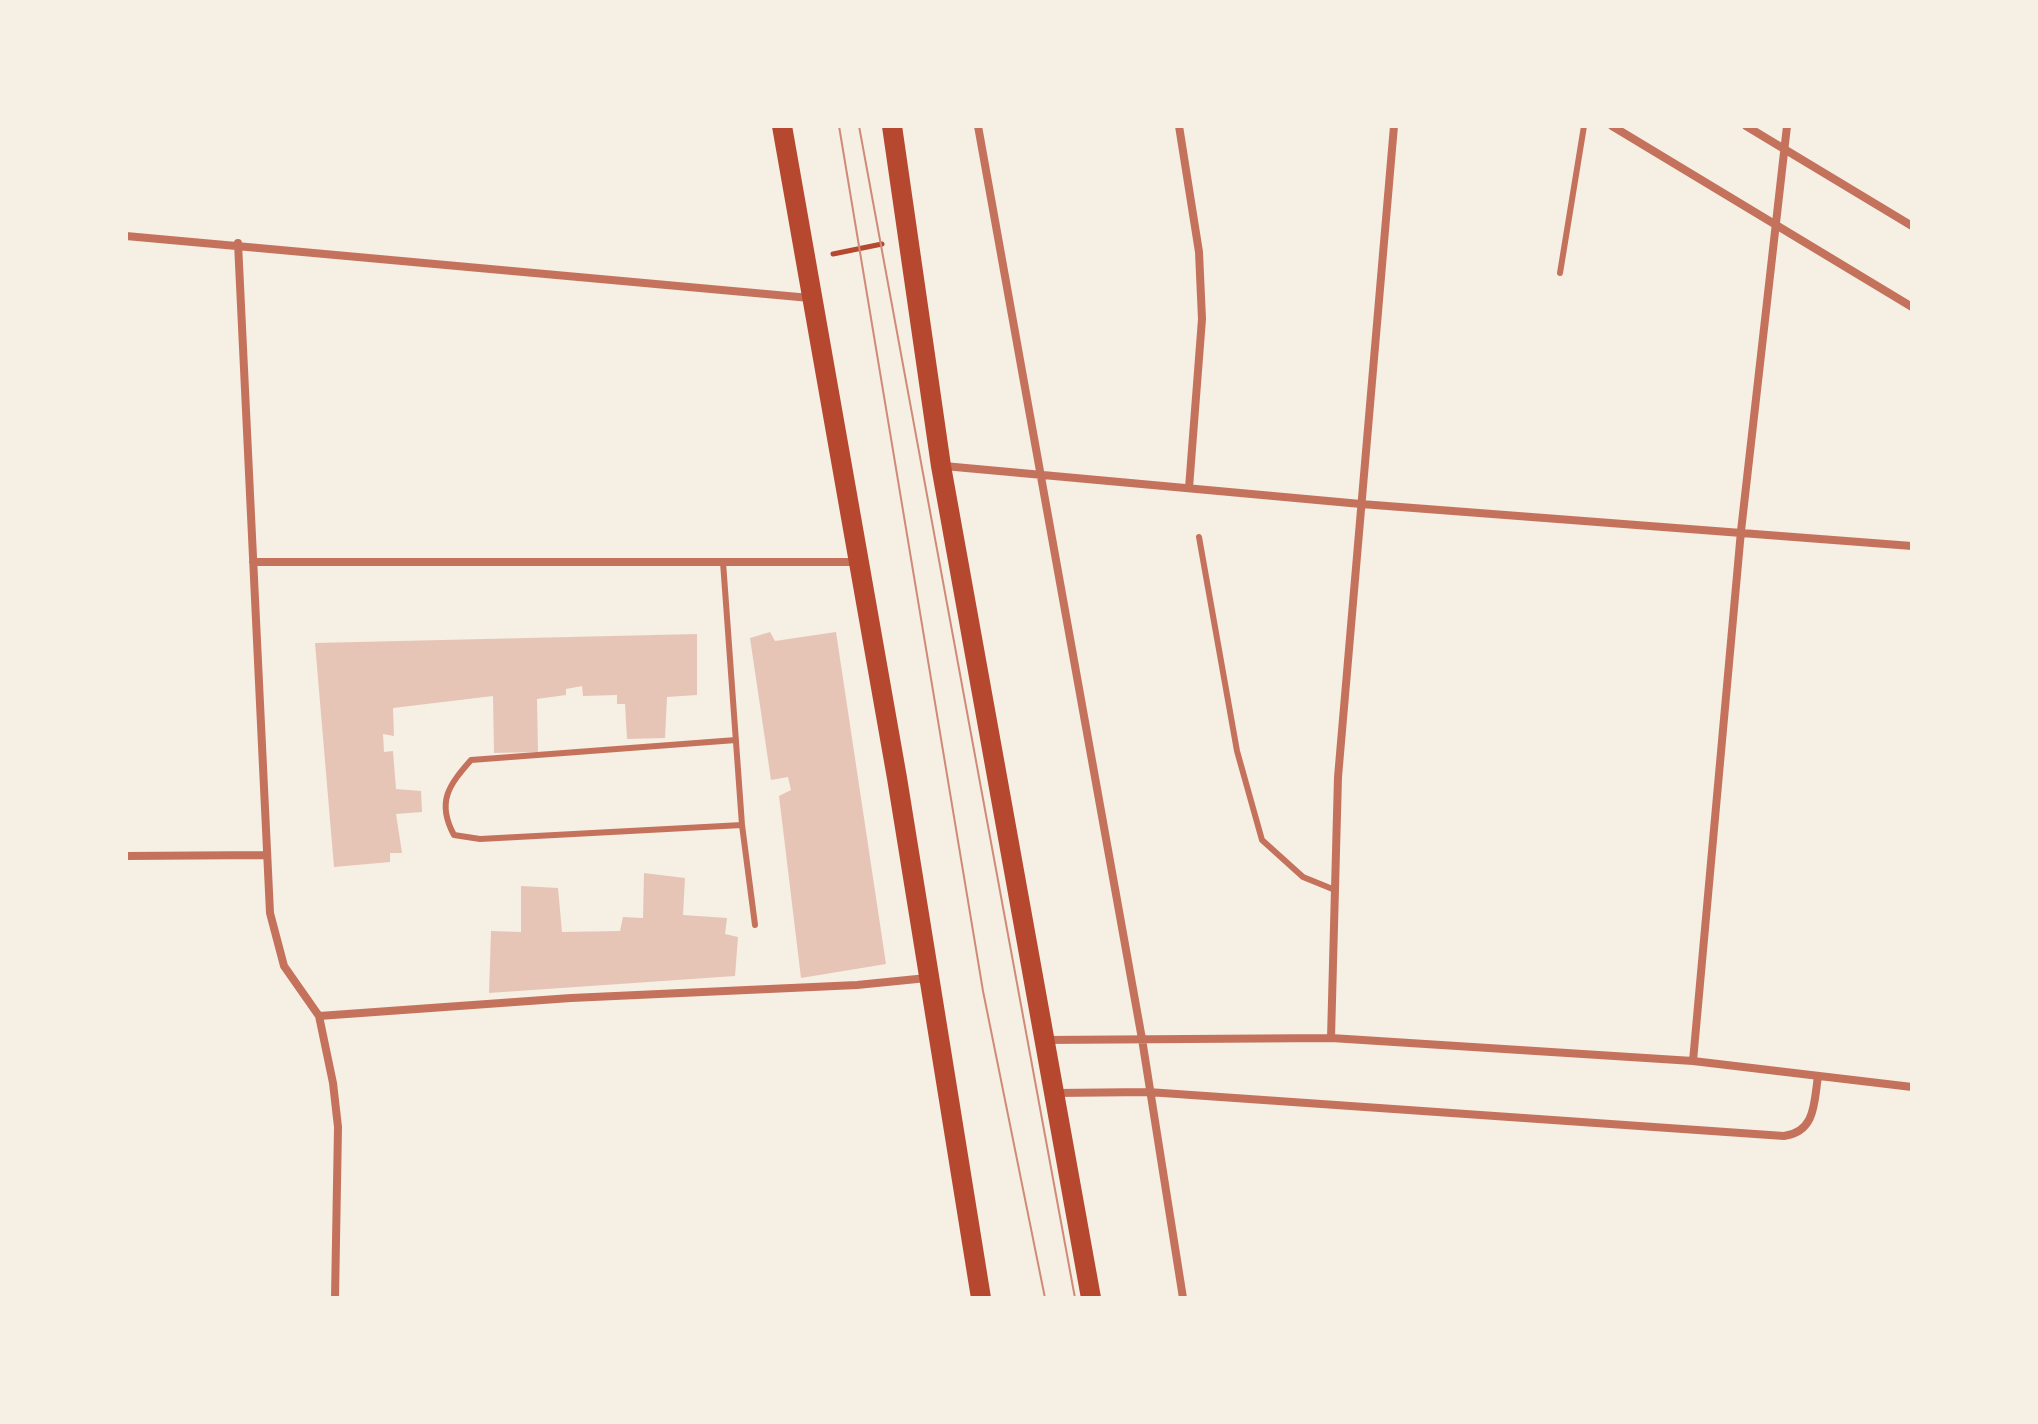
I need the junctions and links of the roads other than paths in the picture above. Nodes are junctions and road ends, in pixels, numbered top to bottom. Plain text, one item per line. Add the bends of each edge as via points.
1 (782, 126) edge
2 (892, 126) edge
3 (978, 126) edge
4 (1179, 126) edge
5 (1394, 126) edge
6 (1584, 126) edge
7 (1612, 126) edge
8 (1746, 126) edge
9 (1787, 126) edge
10 (1784, 150) junction
11 (1774, 225) junction
12 (1912, 226) edge
13 (126, 236) edge
14 (238, 243) junction
15 (1560, 273) dead end
16 (811, 298) junction
17 (1912, 307) edge
18 (941, 466) junction
19 (1039, 475) junction
20 (1189, 488) junction
21 (1361, 504) junction
22 (1741, 531) junction
23 (1199, 537) dead end
24 (1912, 546) edge
25 (253, 562) junction
26 (723, 562) junction
27 (858, 562) junction
28 (736, 740) junction
29 (742, 825) junction
30 (266, 855) junction
31 (126, 856) edge
32 (1335, 890) junction
33 (755, 925) dead end
34 (927, 978) junction
35 (319, 1016) junction
36 (1331, 1038) junction
37 (1142, 1039) junction
38 (1045, 1040) junction
39 (1693, 1061) junction
40 (1818, 1076) junction
41 (1912, 1087) edge
42 (1148, 1092) junction
43 (1053, 1093) junction
44 (335, 1298) edge
45 (981, 1298) edge
46 (1091, 1298) edge
47 (1183, 1298) edge

1 - 16 main road
2 - 18 main road
3 - 19 street
4 - 20 street via 1199,252 1202,319
5 - 21 street
6 - 15 lane
7 - 11 street
8 - 10 street
9 - 10 street
10 - 11 street
10 - 12 street
11 - 17 street
11 - 22 street
13 - 14 street
14 - 16 street
14 - 25 street
16 - 27 main road
18 - 19 street
18 - 38 main road
19 - 20 street
19 - 37 street
20 - 21 street
21 - 22 street
21 - 32 street via 1338,777
22 - 24 street
22 - 39 street
23 - 32 lane via 1237,751 1262,840 1303,877
25 - 26 street
25 - 30 street
26 - 27 street
26 - 28 lane
27 - 34 main road
28 - 29 lane
28 - 29 lane via 471,760 450,783 444,816 454,835 480,839
29 - 33 lane
30 - 31 street
30 - 35 street via 270,913 284,966
32 - 36 street
34 - 35 street
34 - 45 main road
35 - 44 street via 338,1127
36 - 37 street
36 - 39 street
37 - 38 street
37 - 42 street
38 - 43 main road
39 - 40 street
40 - 41 street
40 - 42 street via 1811,1120 1796,1134 1784,1136
42 - 43 street
42 - 47 street
43 - 46 main road

